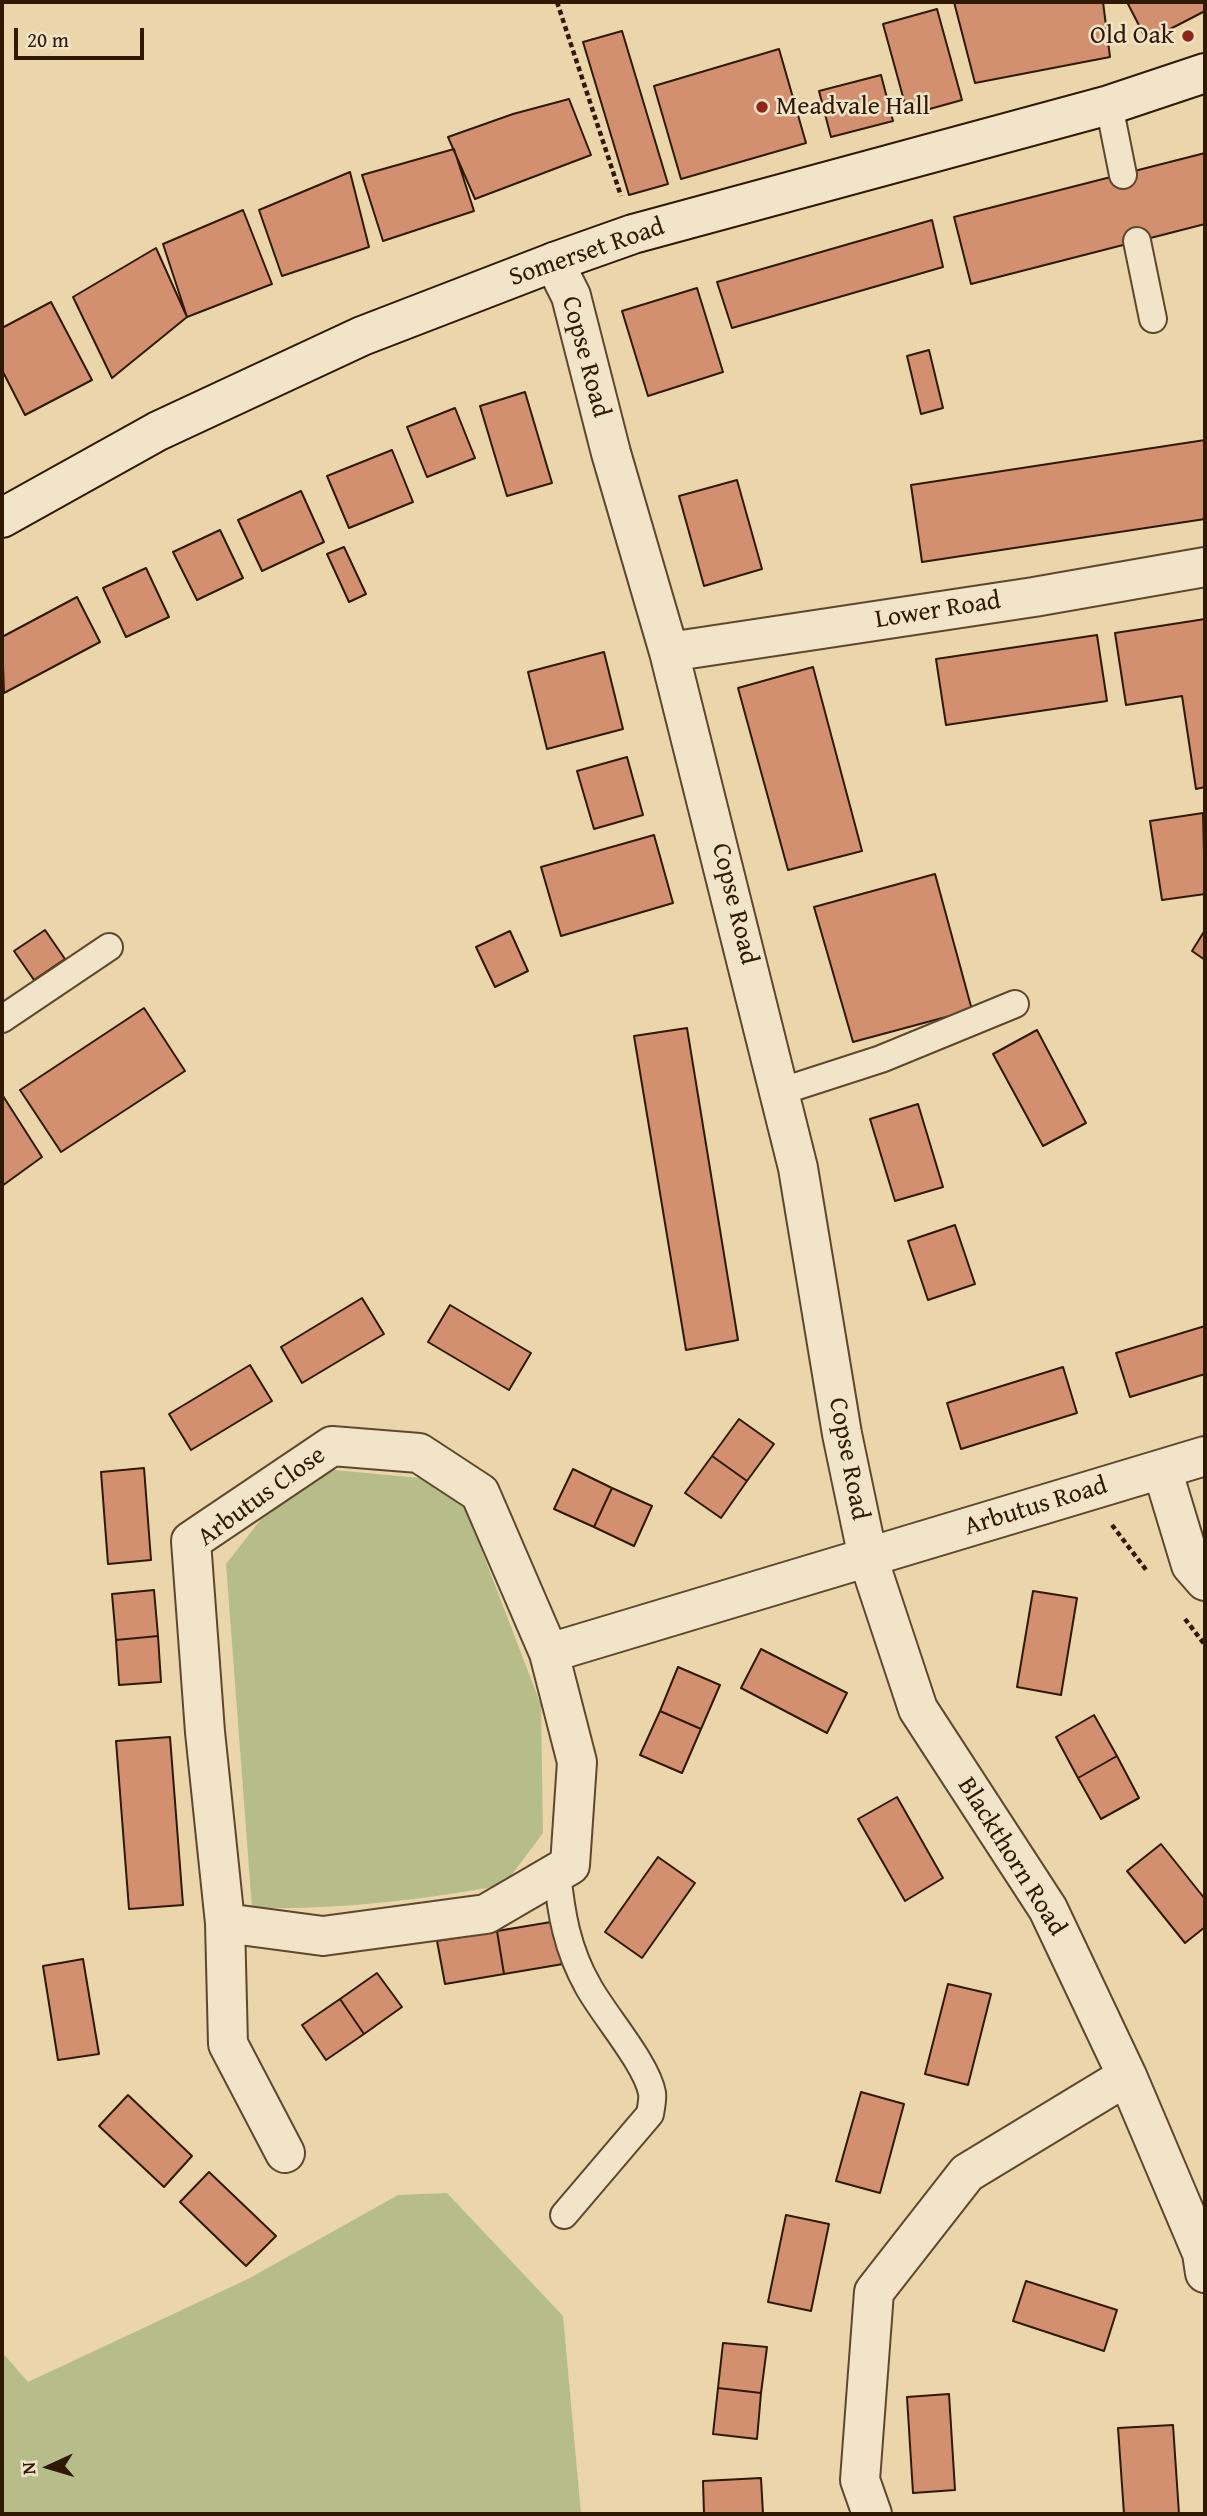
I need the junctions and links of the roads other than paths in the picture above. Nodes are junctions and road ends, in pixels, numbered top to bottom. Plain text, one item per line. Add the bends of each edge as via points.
1 (1205, 74) edge
2 (1109, 105) junction
3 (1123, 175) dead end
4 (1137, 241) dead end
5 (554, 262) junction
6 (1153, 319) dead end
7 (2, 518) edge
8 (1205, 567) edge
9 (669, 652) junction
10 (109, 947) dead end
11 (1015, 1004) dead end
12 (2, 1019) edge
13 (779, 1092) junction
14 (1205, 1455) edge
15 (1163, 1469) junction
16 (868, 1558) junction
17 (1205, 1581) edge
18 (549, 1653) junction
19 (557, 1872) junction
20 (225, 1923) junction
21 (1127, 2076) junction
22 (285, 2153) dead end
23 (564, 2215) dead end
24 (1205, 2273) edge
25 (872, 2514) edge

1 - 2 street, Somerset Road
2 - 3 lane
2 - 5 street, Somerset Road via 633,234
4 - 6 lane
5 - 7 street, Somerset Road via 362,336 158,431
5 - 9 street, Copse Road via 571,296
8 - 9 street, Lower Road
9 - 13 street, Copse Road
10 - 12 lane
11 - 13 lane via 881,1059
13 - 16 street, Copse Road via 798,1168 842,1434
14 - 15 street, Arbutus Road
15 - 16 street, Arbutus Road
15 - 17 street via 1191,1565
16 - 18 street
16 - 21 street, Blackthorn Road via 918,1709 1048,1909
18 - 19 street, Arbutus Close via 577,1762 570,1865
18 - 20 street, Arbutus Close via 480,1493 419,1454 332,1446 191,1541
19 - 20 street via 486,1914 323,1936
19 - 23 lane via 561,1919 572,1953 652,2093 650,2114
20 - 22 street, Arbutus Close via 228,2044
21 - 24 street, Blackthorn Road via 1202,2253
21 - 25 street via 967,2173 874,2292 860,2480

